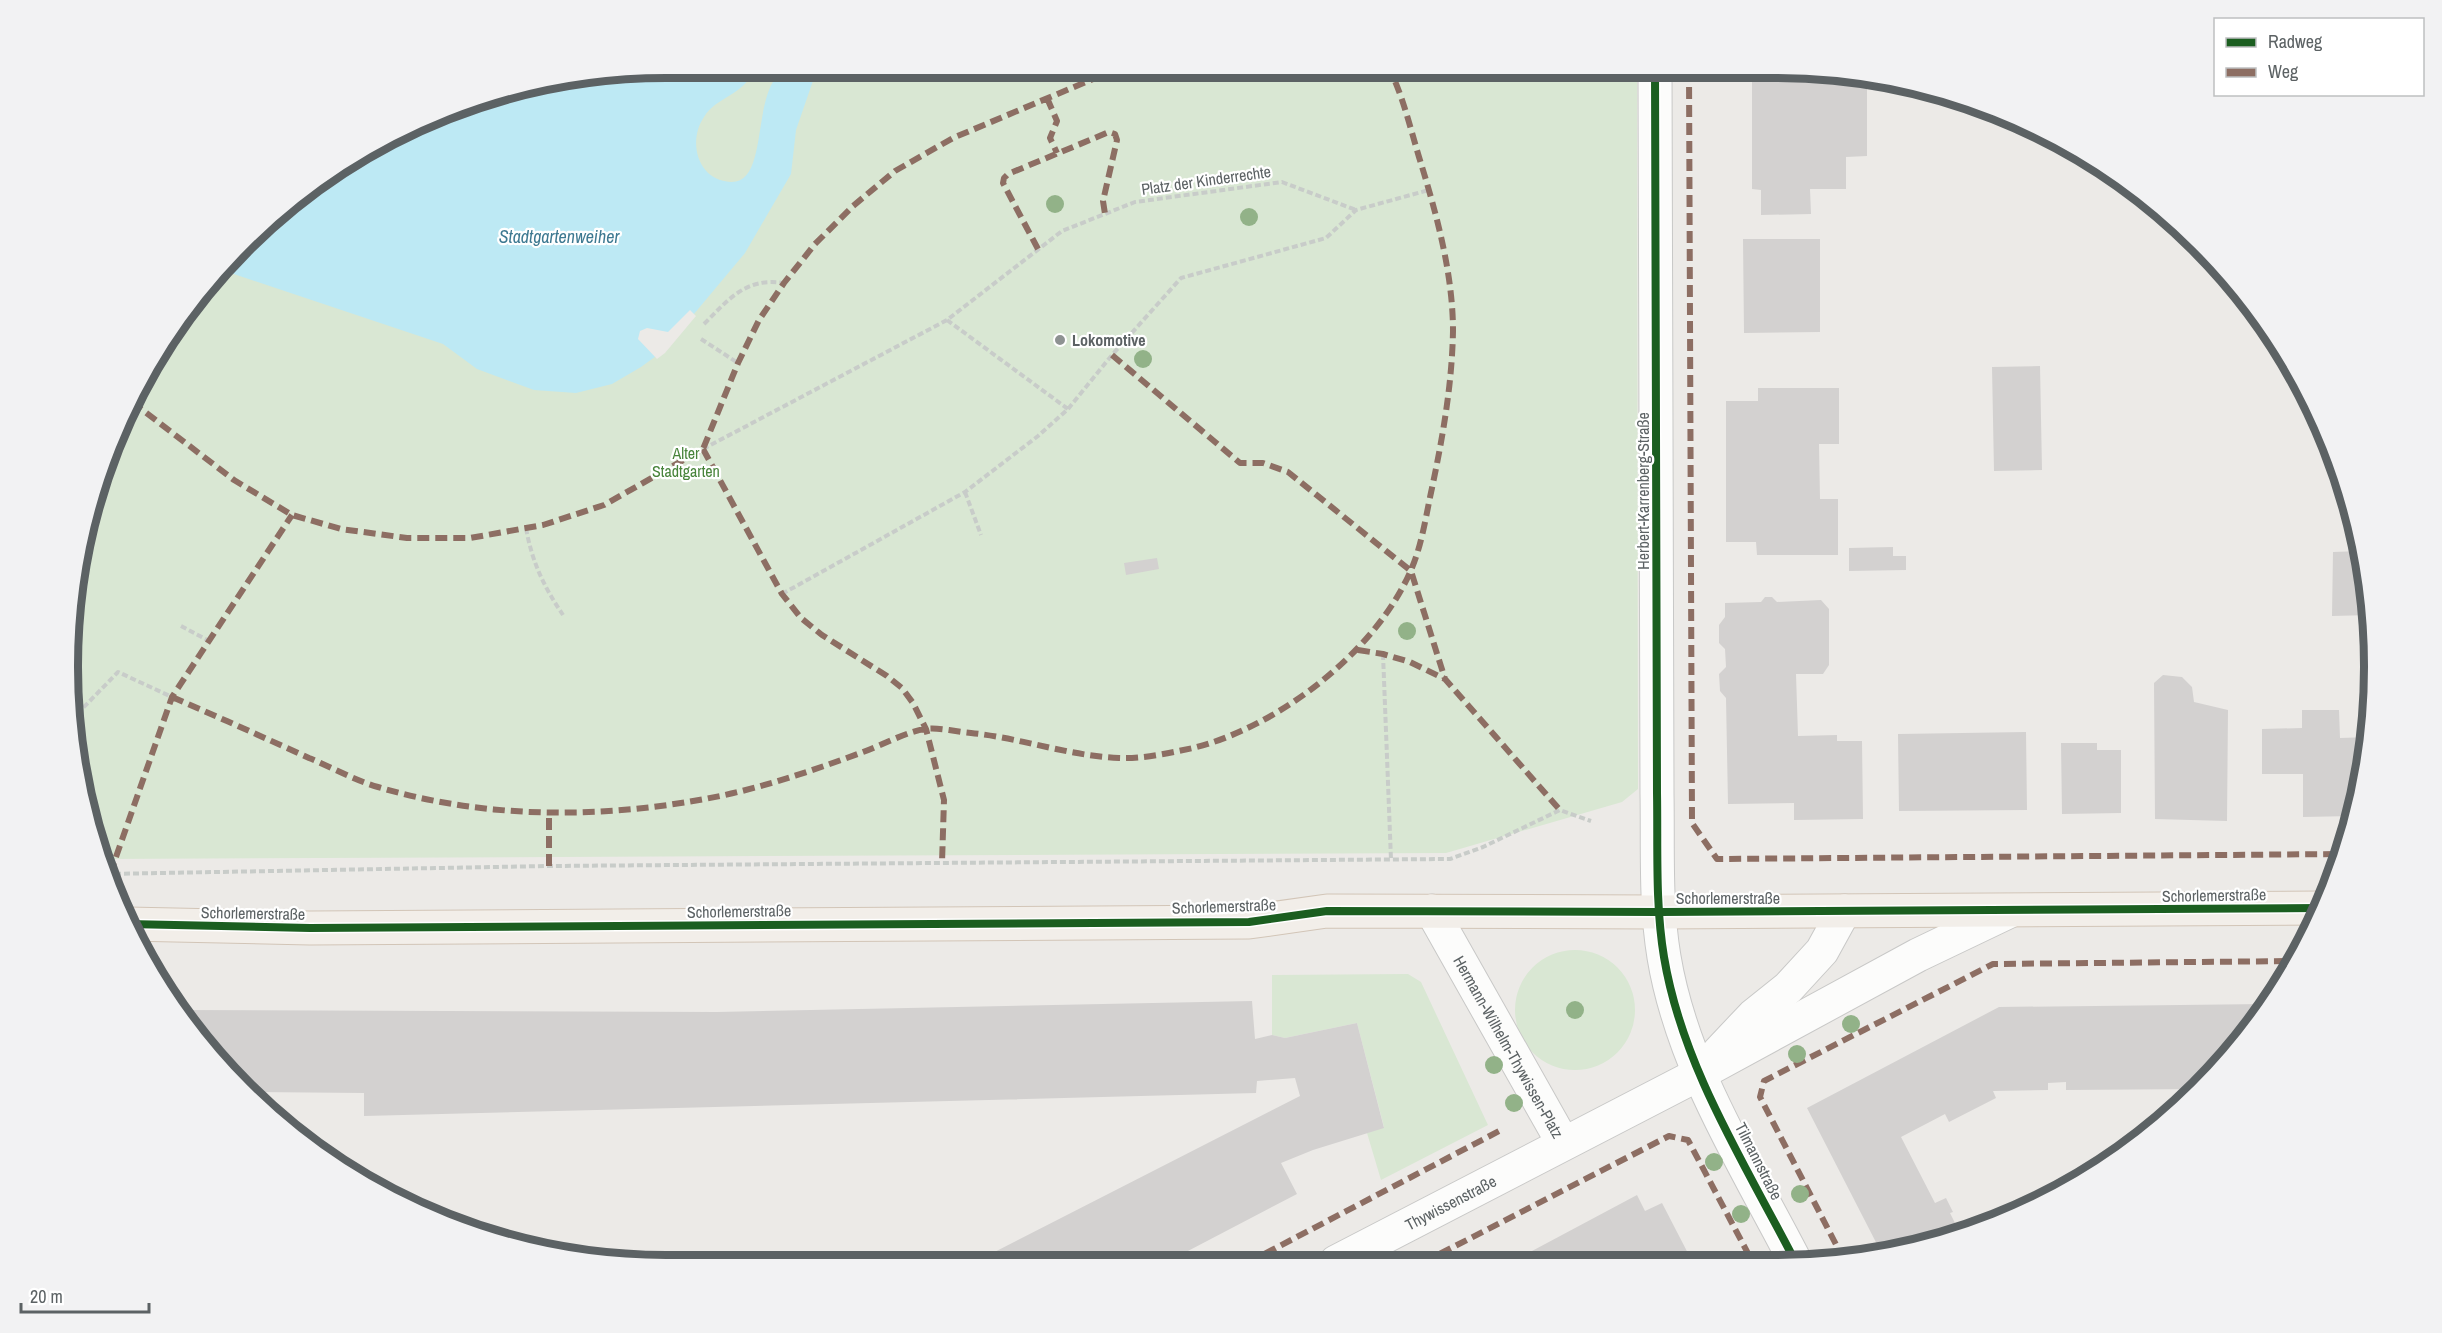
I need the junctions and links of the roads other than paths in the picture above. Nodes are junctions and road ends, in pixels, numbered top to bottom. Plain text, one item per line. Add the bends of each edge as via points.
1 (1655, 78) edge
2 (2312, 908) edge
3 (2010, 910) junction
4 (1432, 911) junction
5 (1844, 911) junction
6 (1660, 912) junction
7 (138, 924) edge
8 (1699, 1074) junction
9 (1563, 1143) junction
10 (1349, 1255) edge
11 (1793, 1255) edge

1 - 6 street, Herbert-Karrenberg-Straße
2 - 3 main road, Schorlemerstraße
3 - 5 main road, Schorlemerstraße
3 - 8 street, Hermann-Wilhelm-Thywissen-Platz via 1918,955
4 - 6 main road, Schorlemerstraße
4 - 7 main road, Schorlemerstraße via 1327,911 1249,922 322,928
4 - 9 street, Hermann-Wilhelm-Thywissen-Platz
5 - 6 main road, Schorlemerstraße
5 - 8 street, Hermann-Wilhelm-Thywissen-Platz via 1822,951
6 - 8 street via 1670,984
8 - 9 street, Hermann-Wilhelm-Thywissen-Platz
8 - 11 street, Tilmannstraße
9 - 10 street, Thywissenstraße

